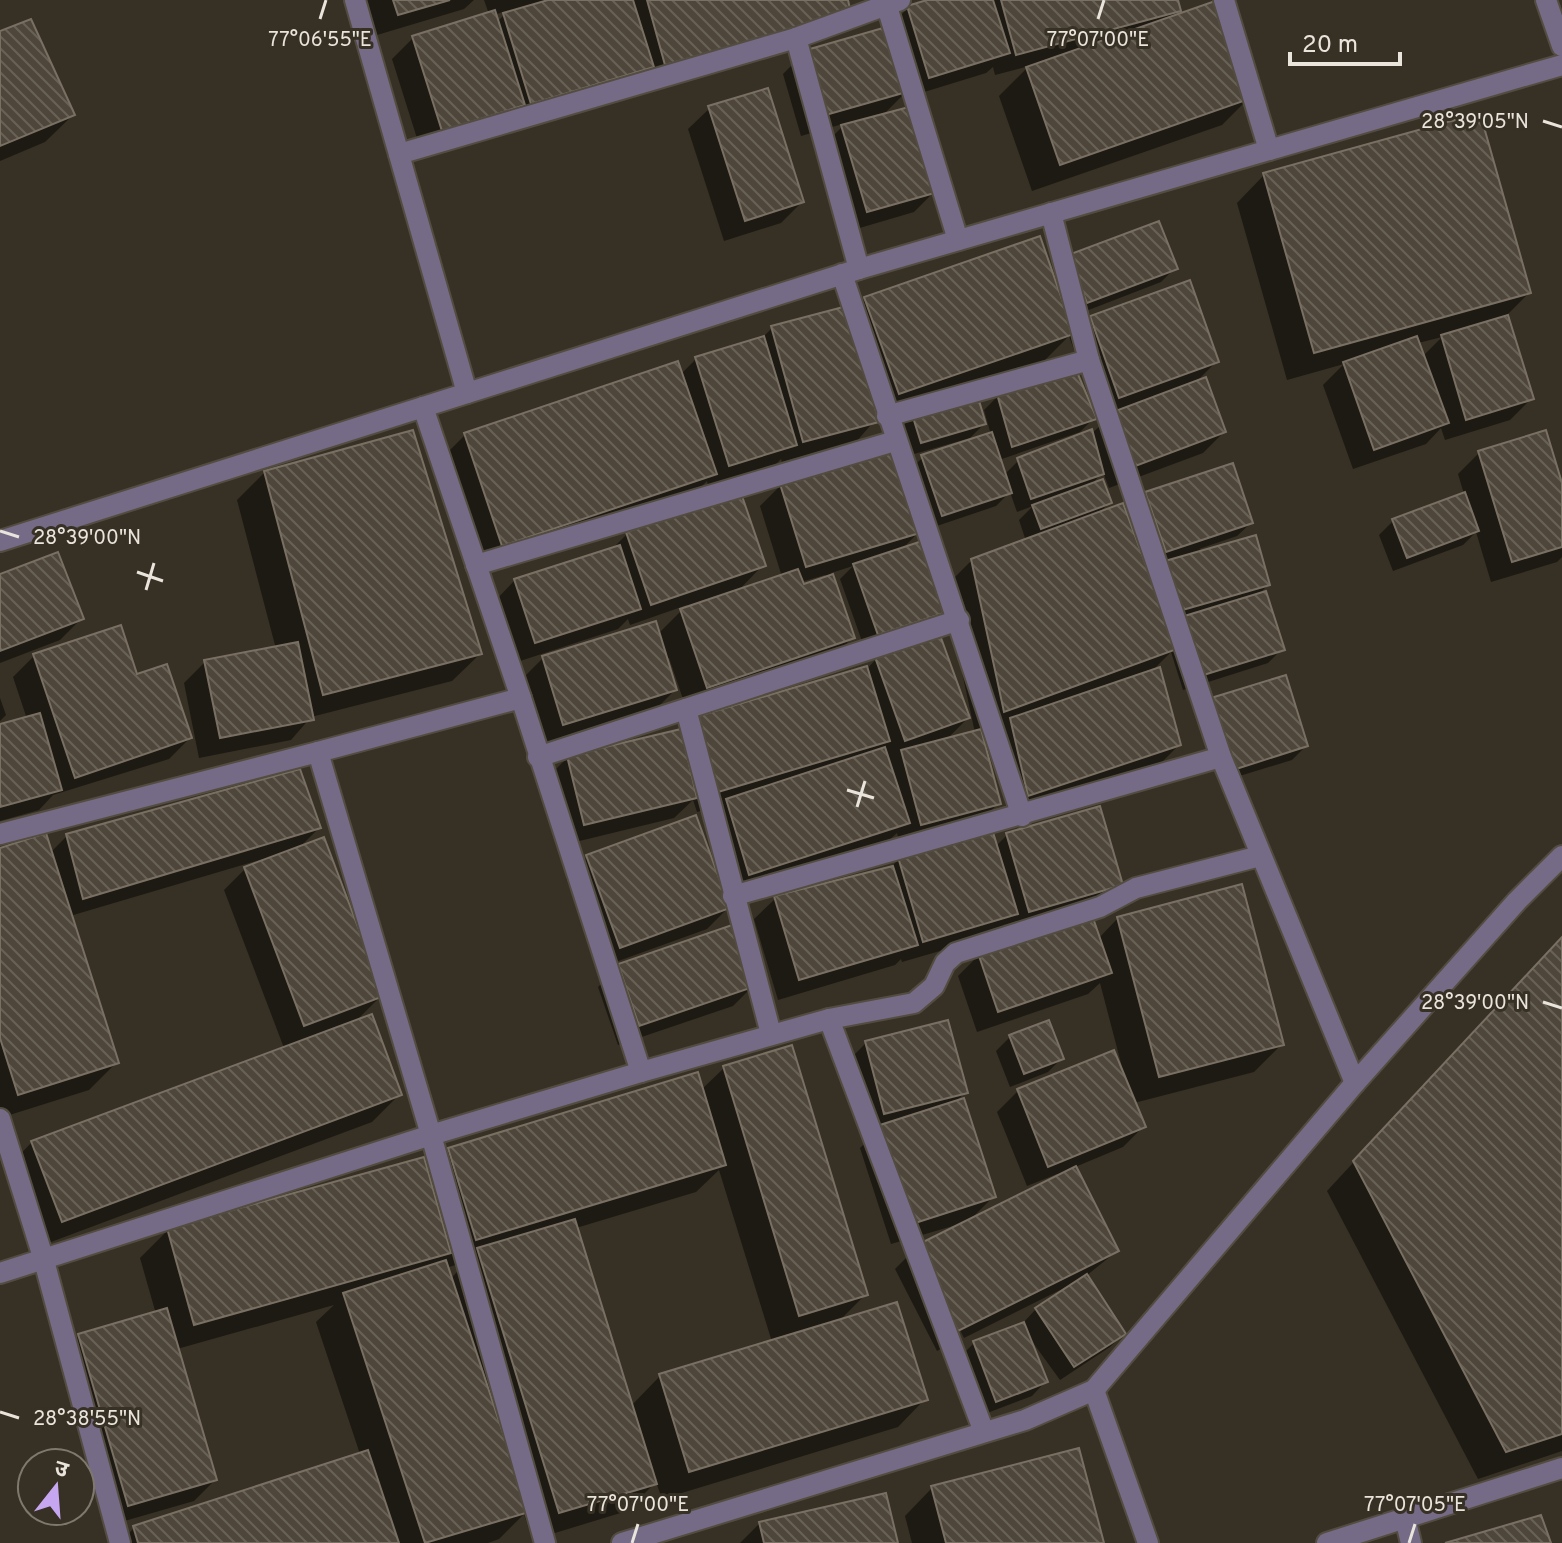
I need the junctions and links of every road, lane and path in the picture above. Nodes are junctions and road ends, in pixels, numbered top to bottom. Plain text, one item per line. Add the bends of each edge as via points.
1 (355, 0) edge
2 (1224, 0) edge
3 (1546, 0) edge
4 (891, 2) edge
5 (796, 38) junction
6 (1562, 46) edge
7 (1562, 65) edge
8 (1269, 150) junction
9 (399, 154) junction
10 (1051, 213) junction
11 (958, 240) junction
12 (851, 272) junction
13 (1089, 360) junction
14 (467, 393) junction
15 (423, 407) junction
16 (887, 416) junction
17 (895, 441) junction
18 (0, 541) edge
19 (476, 565) junction
20 (959, 620) junction
21 (521, 698) junction
22 (686, 709) junction
23 (318, 752) junction
24 (538, 757) junction
25 (1221, 757) junction
26 (1022, 816) junction
27 (0, 834) edge
28 (1260, 856) junction
29 (1562, 856) edge
30 (733, 896) junction
31 (829, 1019) junction
32 (771, 1034) junction
33 (641, 1072) junction
34 (1355, 1083) junction
35 (0, 1119) edge
36 (431, 1135) junction
37 (43, 1257) junction
38 (0, 1273) edge
39 (1094, 1390) junction
40 (984, 1432) junction
41 (1562, 1468) edge
42 (1405, 1518) junction
43 (120, 1543) edge
44 (545, 1543) edge
45 (622, 1543) edge
46 (1148, 1543) edge
47 (1327, 1543) edge
48 (1411, 1543) edge

1 - 9 street
2 - 8 street
3 - 6 street
4 - 5 street
4 - 11 street
5 - 9 street
5 - 12 street
7 - 8 street
8 - 10 street
9 - 14 street
10 - 11 street
10 - 13 street
11 - 12 street
12 - 14 street
12 - 16 street
13 - 16 street
13 - 25 street
14 - 15 street
15 - 18 street
15 - 19 street
16 - 17 street
17 - 19 street
17 - 20 street
19 - 21 street
20 - 22 street
20 - 26 street
21 - 23 street
21 - 24 street
22 - 24 street
22 - 30 street
23 - 27 street
23 - 36 street
24 - 33 street
25 - 26 street
25 - 28 street
26 - 30 street
28 - 31 street via 1136,888 1100,907 956,953 934,986 914,1003
28 - 34 street
29 - 34 street
30 - 32 street
31 - 32 street
31 - 40 street
32 - 33 street
33 - 36 street
34 - 39 street
35 - 37 street
36 - 37 street
36 - 44 street
37 - 38 street
37 - 43 street
39 - 40 street
39 - 46 street
40 - 45 street
41 - 42 street
42 - 47 street
42 - 48 street

